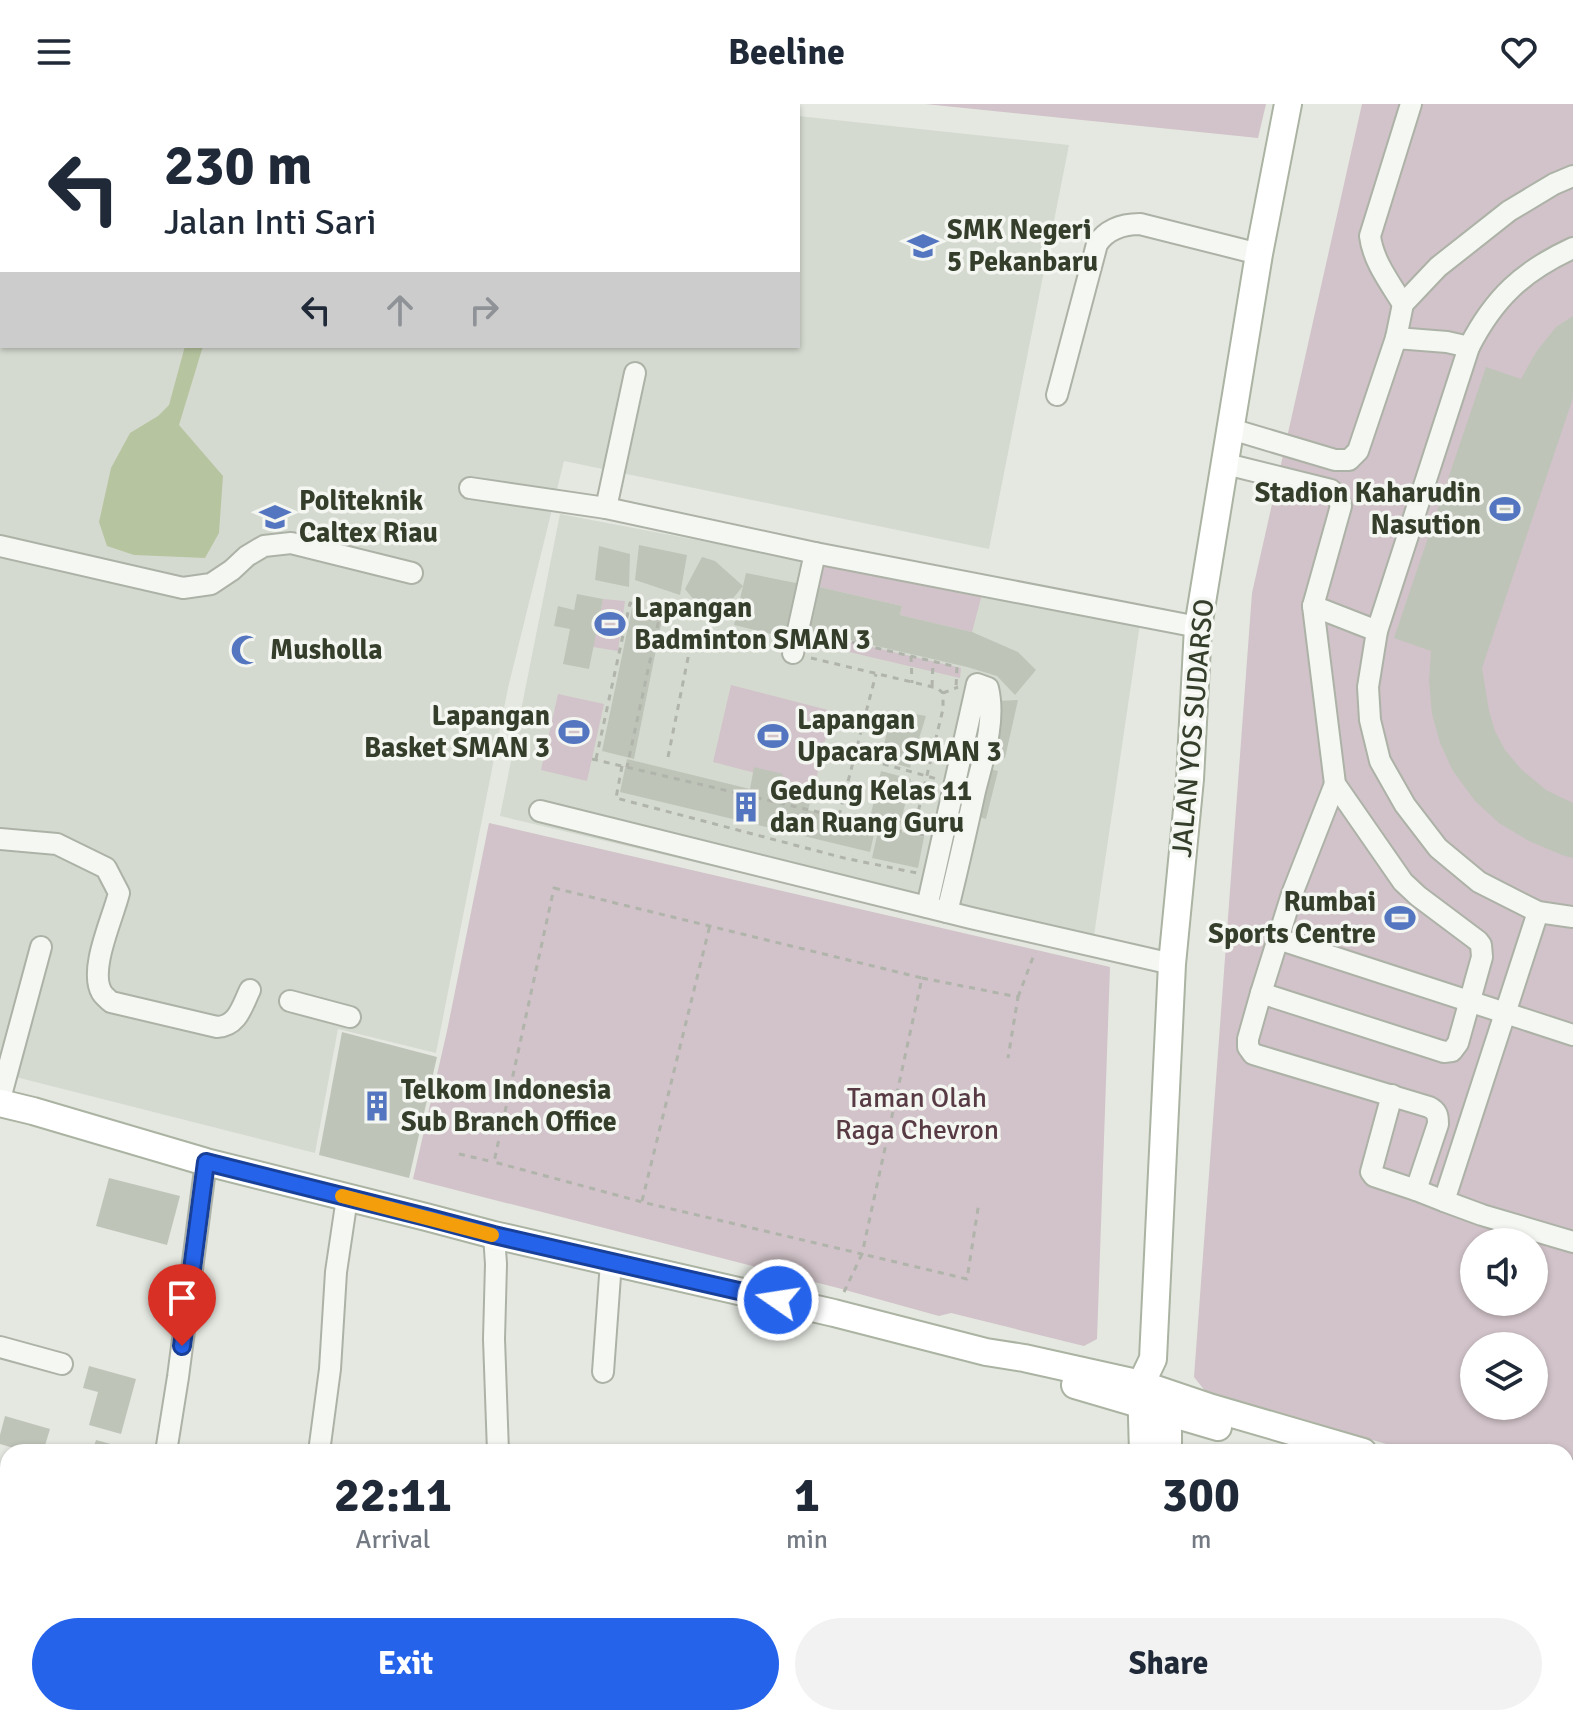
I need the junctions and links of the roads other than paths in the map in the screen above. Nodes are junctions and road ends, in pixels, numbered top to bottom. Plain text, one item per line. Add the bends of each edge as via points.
1 (1288, 104) edge
2 (1411, 104) edge
3 (1573, 176) edge
4 (1573, 248) edge
5 (1259, 254) junction
6 (1403, 304) junction
7 (1396, 338) junction
8 (1469, 347) junction
9 (635, 373) dead end
10 (1057, 395) dead end
11 (1231, 429) junction
12 (1349, 460) junction
13 (1226, 464) junction
14 (470, 488) dead end
15 (1337, 496) junction
16 (606, 508) junction
17 (0, 546) edge
18 (815, 553) junction
19 (412, 573) dead end
20 (1313, 606) junction
21 (1198, 627) junction
22 (1377, 631) junction
23 (793, 653) road end
24 (1335, 784) junction
25 (540, 811) dead end
26 (0, 839) edge
27 (937, 909) junction
28 (1538, 912) junction
29 (1573, 917) edge
30 (1278, 939) junction
31 (41, 947) dead end
32 (1172, 964) junction
33 (250, 990) dead end
34 (1261, 993) junction
35 (290, 1001) dead end
36 (1469, 1002) junction
37 (1505, 1014) junction
38 (350, 1017) dead end
39 (1573, 1035) edge
40 (1392, 1095) junction
41 (0, 1101) edge
42 (206, 1162) junction
43 (1416, 1190) junction
44 (347, 1198) junction
45 (1444, 1201) junction
46 (494, 1235) junction
47 (1573, 1242) edge
48 (611, 1262) junction
49 (0, 1347) edge
50 (62, 1364) dead end
51 (603, 1372) dead end
52 (1154, 1399) junction
53 (167, 1444) edge
54 (320, 1444) edge
55 (498, 1444) edge
56 (1145, 1444) edge
57 (1166, 1444) edge
58 (1281, 1444) edge
59 (1336, 1444) edge

1 - 5 main road, JALAN YOS SUDARSO
2 - 6 street via 1370,236
3 - 6 street via 1509,211 1438,267
4 - 8 street via 1505,292
5 - 10 street via 1140,224 1111,230 1097,244
5 - 11 main road, JALAN YOS SUDARSO
6 - 7 street
7 - 8 street
7 - 12 street via 1358,451
8 - 22 street
9 - 16 street
11 - 12 street
11 - 13 main road, JALAN YOS SUDARSO
12 - 15 street
13 - 15 street via 1331,490
13 - 21 main road, JALAN YOS SUDARSO
14 - 16 street
15 - 20 street via 1341,506
16 - 18 street
17 - 19 street via 183,588 211,584 264,546 291,543
18 - 21 street
18 - 23 street
20 - 22 street
20 - 24 street
21 - 32 main road, JALAN YOS SUDARSO
22 - 28 street via 1368,687 1370,720 1380,761 1405,805 1438,848 1479,882
24 - 30 street
24 - 36 street via 1403,882 1481,945
25 - 27 street
26 - 33 street via 57,844 106,868 119,893 98,958 100,991 111,1002 217,1027 237,1018
27 - 27 street via 954,784 977,684 988,688 989,727 967,828
27 - 32 street
28 - 29 street
28 - 37 street
30 - 34 street
30 - 36 street
31 - 41 street
32 - 52 main road, JALAN YOS SUDARSO
34 - 36 street via 1444,1052 1458,1043
34 - 40 street via 1248,1039 1253,1054
35 - 38 street
36 - 37 street
37 - 39 street
37 - 45 street
40 - 43 street via 1371,1172
40 - 43 street via 1429,1107 1438,1116
41 - 42 main road
42 - 44 main road
42 - 53 street
43 - 45 street
44 - 46 main road
44 - 54 street
45 - 47 street
46 - 48 main road
46 - 55 street
48 - 51 street
48 - 52 main road via 1024,1358
49 - 50 street
52 - 56 main road, JALAN YOS SUDARSO
52 - 57 main road, JALAN YOS SUDARSO
52 - 58 main road
52 - 59 main road via 1212,1408

